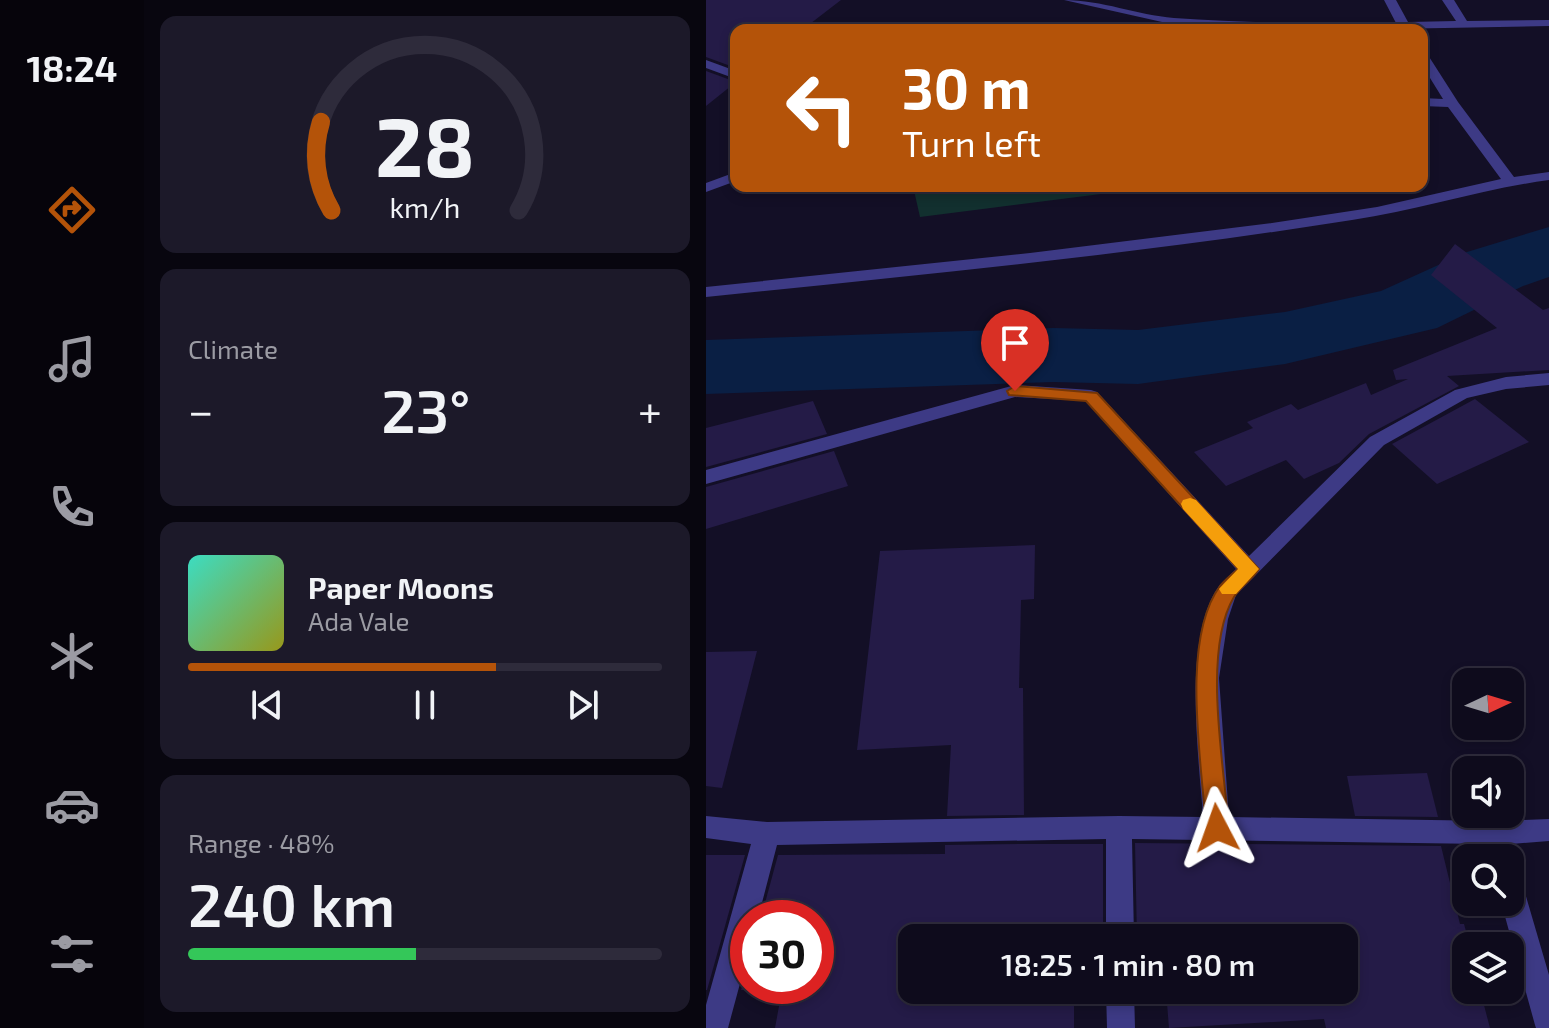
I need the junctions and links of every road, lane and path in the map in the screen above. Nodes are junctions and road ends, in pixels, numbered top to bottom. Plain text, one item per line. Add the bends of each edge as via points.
1 (1070, 0) edge
2 (1390, 0) edge
3 (1448, 0) edge
4 (1549, 23) edge
5 (1260, 24) edge
6 (1402, 24) edge
7 (1463, 24) junction
8 (1428, 26) edge
9 (706, 64) edge
10 (1428, 65) edge
11 (730, 73) edge
12 (1428, 102) edge
13 (1452, 103) junction
14 (1549, 176) edge
15 (730, 178) edge
16 (1509, 180) junction
17 (706, 188) edge
18 (706, 292) edge
19 (1549, 379) edge
20 (706, 477) edge
21 (1249, 569) junction
22 (706, 827) edge
23 (1119, 827) junction
24 (1217, 828) junction
25 (1549, 830) edge
26 (1495, 833) junction
27 (767, 834) junction
28 (1498, 844) edge
29 (1518, 916) edge
30 (1120, 924) edge
31 (1120, 1004) edge
32 (1549, 1025) edge
33 (714, 1028) edge
34 (1121, 1028) edge

1 - 5 street via 1171,21
2 - 6 street
3 - 7 street
4 - 7 street
7 - 8 street
9 - 11 street
10 - 13 street
12 - 13 street
13 - 16 street
14 - 16 street
15 - 17 street
16 - 18 street via 1356,215
19 - 21 street via 1461,394 1377,441
20 - 21 street via 1015,391 1091,396
21 - 24 street via 1227,591 1209,644 1206,673
22 - 27 street
23 - 24 street
23 - 27 street
23 - 30 street
24 - 26 street
25 - 26 street
26 - 28 street
27 - 33 street
29 - 32 street
31 - 34 street

